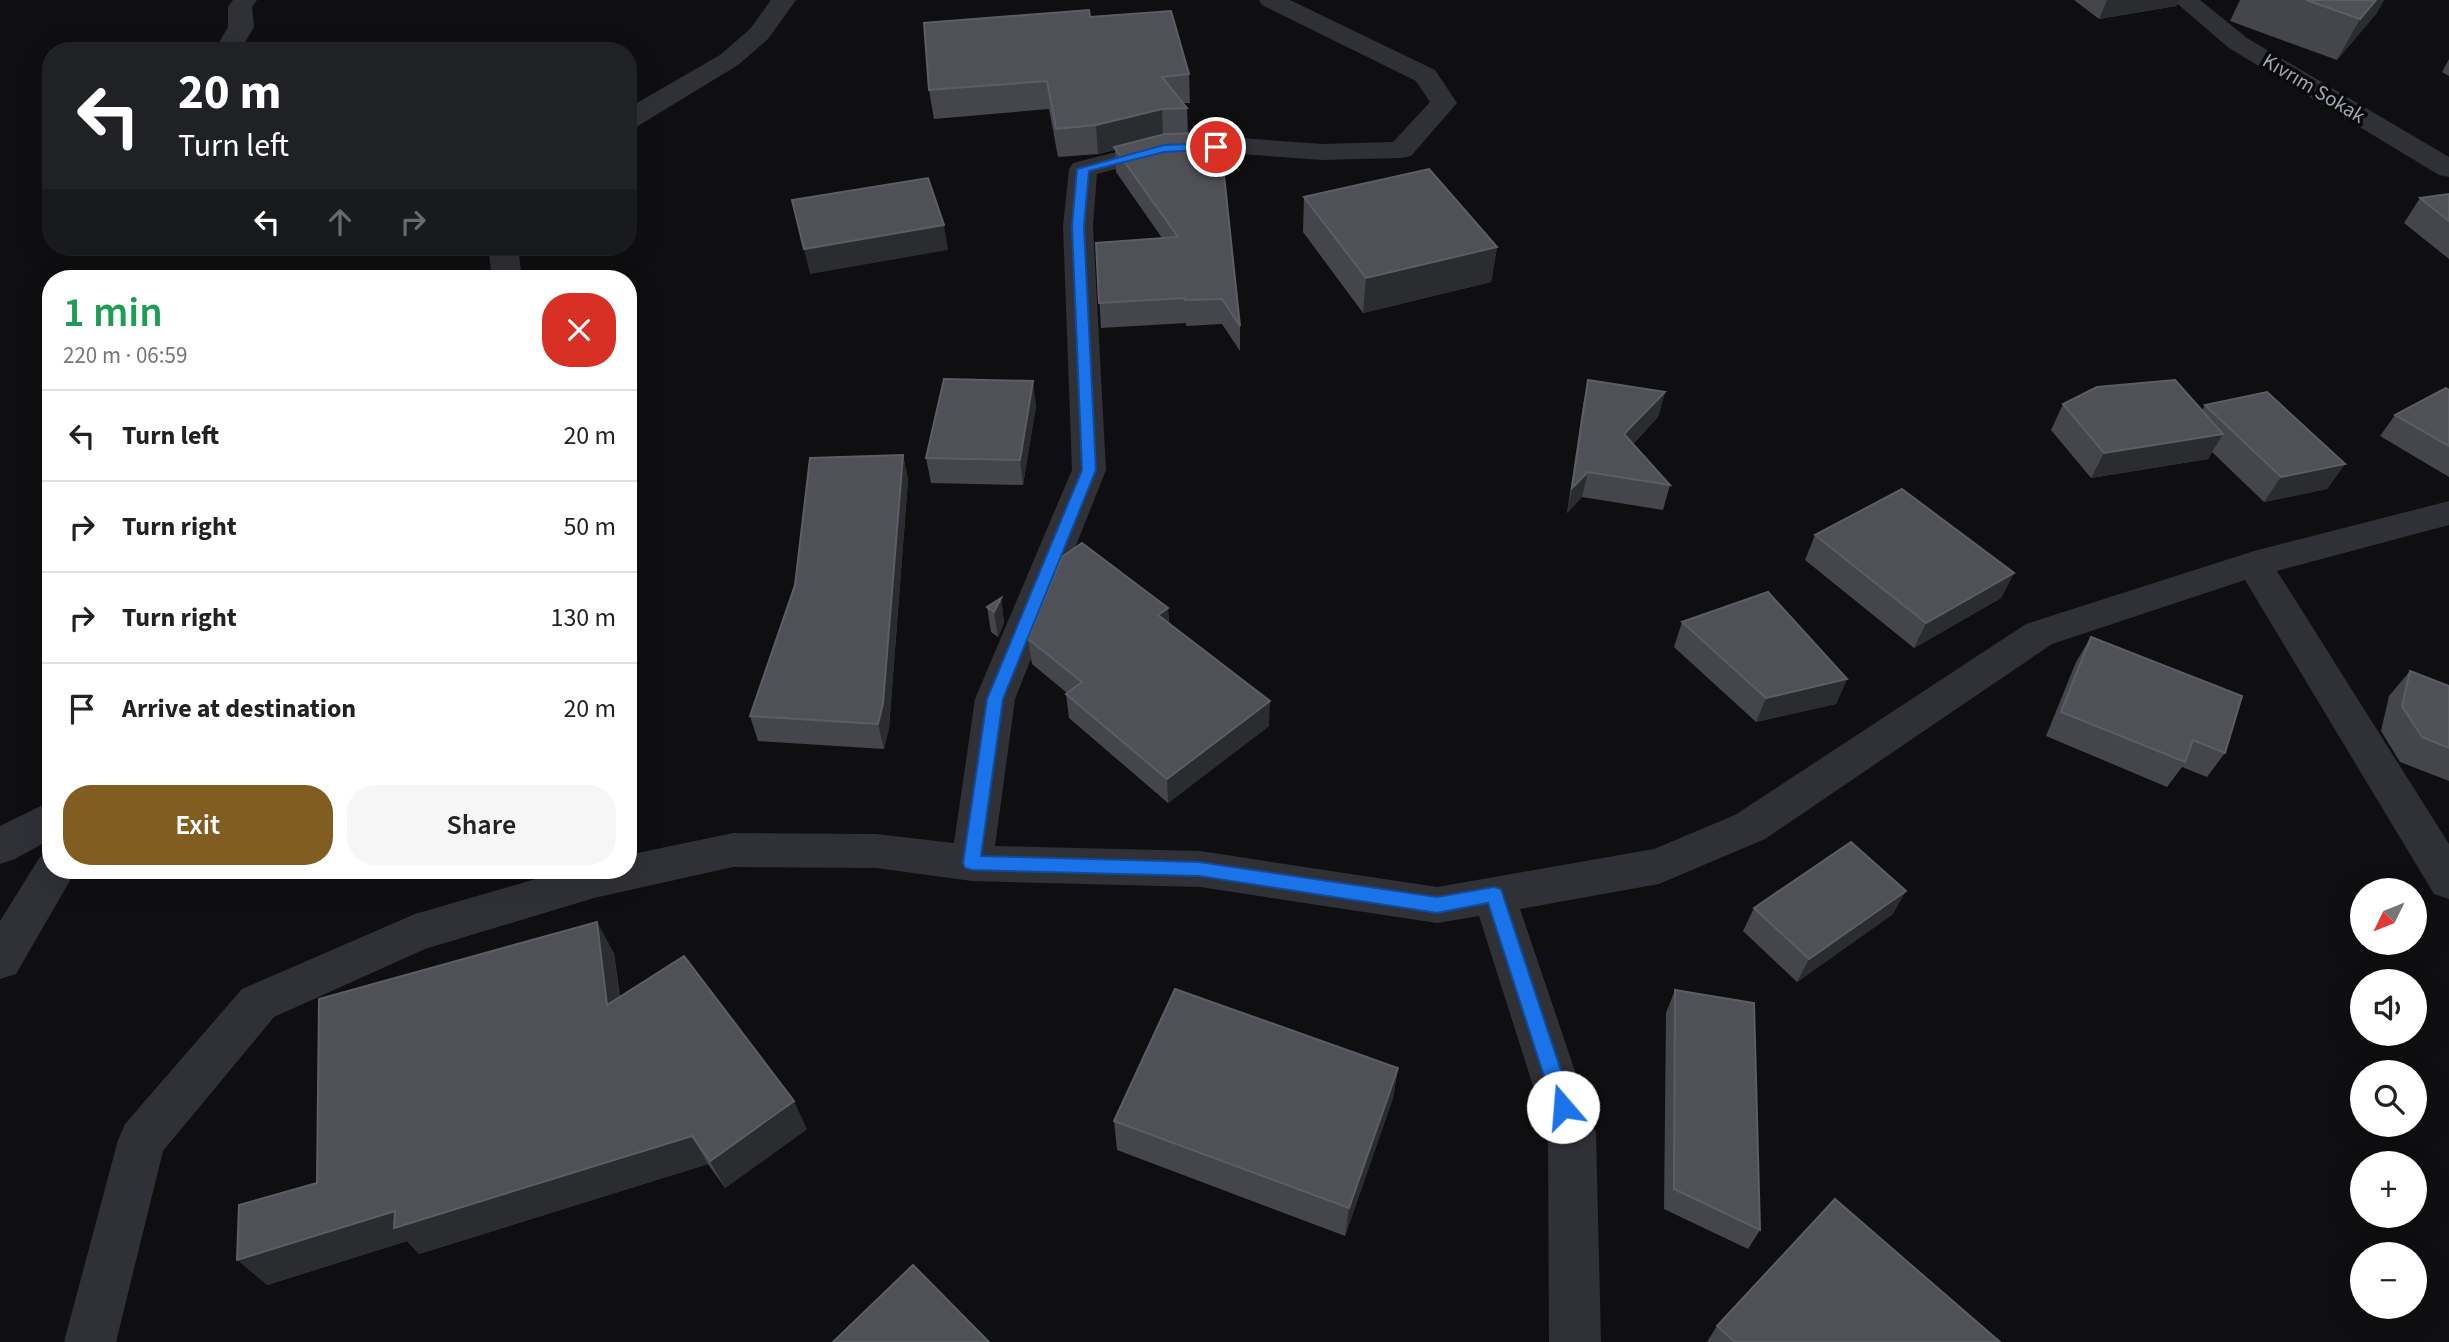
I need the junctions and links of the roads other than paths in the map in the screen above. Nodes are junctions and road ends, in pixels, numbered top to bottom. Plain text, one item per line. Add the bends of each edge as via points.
1 (245, 0) edge
2 (783, 0) edge
3 (1271, 0) edge
4 (2185, 0) edge
5 (233, 42) edge
6 (637, 115) edge
7 (2449, 169) edge
8 (2449, 513) edge
9 (2254, 564) junction
10 (42, 823) edge
11 (2434, 835) edge
12 (0, 847) edge
13 (972, 863) junction
14 (637, 871) edge
15 (50, 879) edge
16 (599, 879) edge
17 (2449, 881) edge
18 (1494, 895) junction
19 (0, 960) edge
20 (90, 1342) edge
21 (1575, 1342) edge

1 - 5 street via 240,7 241,27
2 - 6 street via 759,34 729,60
3 - 13 street via 1426,76 1444,103 1401,150 1164,148 1083,169 1078,226 1089,470 995,699
4 - 7 street, Kıvrım Sokak via 2238,43
8 - 9 street
9 - 11 street
9 - 18 street via 2039,634 1750,827 1659,866
10 - 12 street
11 - 17 street
13 - 14 street via 876,851 733,850
13 - 18 street via 1199,869 1437,905
15 - 19 street
16 - 20 street via 415,933 258,1003 142,1140
18 - 21 street via 1572,1133

